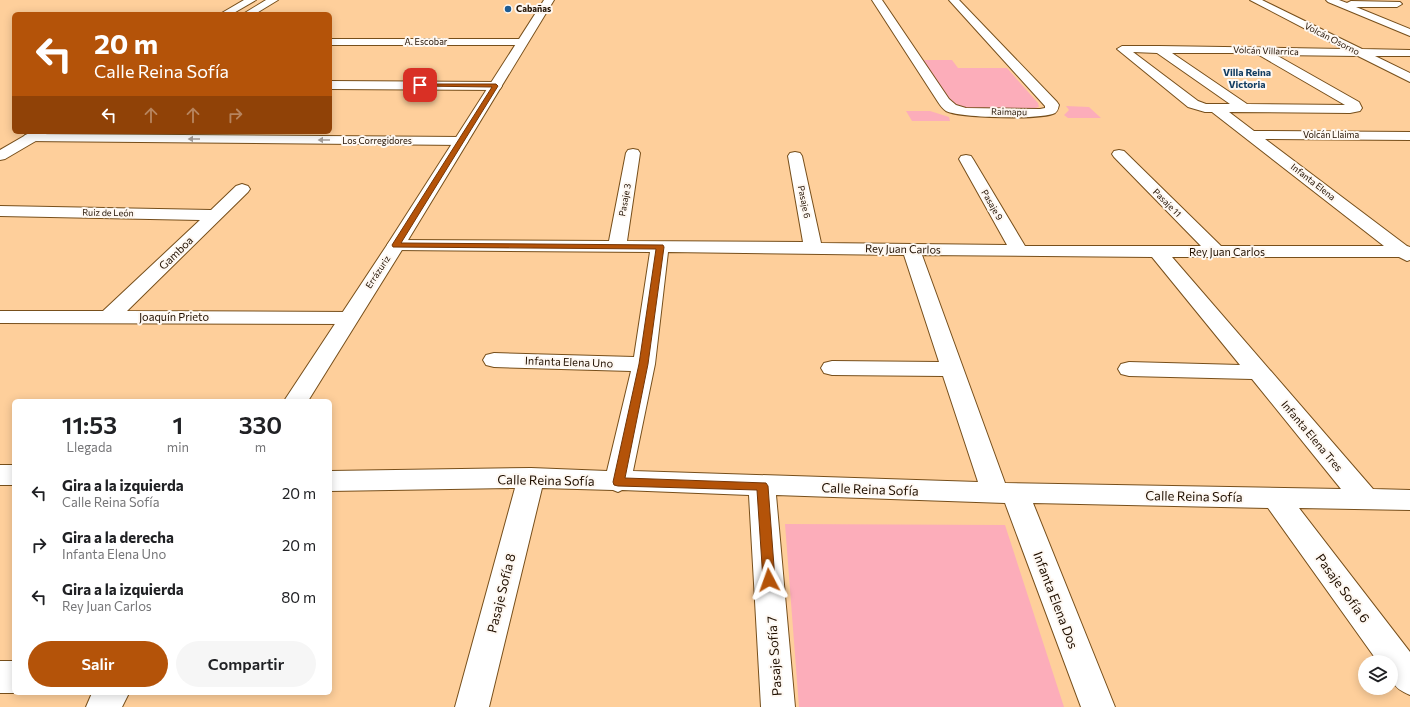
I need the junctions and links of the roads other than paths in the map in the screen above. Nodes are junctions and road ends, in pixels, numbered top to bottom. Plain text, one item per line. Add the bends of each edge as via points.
1 (251, 0) edge
2 (273, 0) edge
3 (548, 0) edge
4 (877, 0) edge
5 (954, 0) edge
6 (1255, 0) edge
7 (1335, 2) edge
8 (1397, 4) dead end
9 (229, 12) edge
10 (252, 12) edge
11 (1387, 24) junction
12 (1410, 24) edge
13 (1410, 33) edge
14 (332, 42) edge
15 (523, 42) junction
16 (1159, 49) junction
17 (1262, 52) junction
18 (1359, 53) junction
19 (1410, 53) edge
20 (1410, 78) edge
21 (332, 84) edge
22 (496, 86) junction
23 (1215, 108) junction
24 (1244, 108) junction
25 (1251, 134) junction
26 (36, 135) edge
27 (1410, 136) edge
28 (0, 141) edge
29 (461, 141) junction
30 (634, 153) dead end
31 (1119, 154) dead end
32 (0, 156) edge
33 (795, 156) dead end
34 (966, 159) dead end
35 (242, 189) dead end
36 (0, 211) edge
37 (215, 215) junction
38 (396, 245) junction
39 (617, 247) junction
40 (660, 247) junction
41 (813, 248) junction
42 (911, 249) junction
43 (1216, 251) junction
44 (1019, 252) junction
45 (1158, 252) junction
46 (1408, 254) edge
47 (0, 317) edge
48 (109, 317) junction
49 (349, 318) junction
50 (494, 360) dead end
51 (644, 364) junction
52 (832, 368) dead end
53 (952, 369) junction
54 (1129, 369) dead end
55 (1258, 372) junction
56 (297, 399) edge
57 (0, 475) edge
58 (12, 475) edge
59 (531, 478) junction
60 (332, 481) edge
61 (618, 482) junction
62 (762, 486) junction
63 (1005, 493) junction
64 (1276, 498) junction
65 (1366, 500) junction
66 (1410, 500) edge
67 (0, 677) edge
68 (12, 677) edge
69 (1410, 679) edge
70 (111, 695) edge
71 (103, 707) edge
72 (472, 707) edge
73 (778, 707) edge
74 (1098, 707) edge

1 - 9 main road
2 - 10 main road
3 - 15 main road, Errázuriz
4 - 5 main road, Raimapu via 946,105 966,112 1042,113 1051,110 1052,105
6 - 18 main road, Volcán Osorno
7 - 8 main road
7 - 11 main road
11 - 12 main road
11 - 13 main road
14 - 15 main road, A. Escobar
15 - 22 main road, Errázuriz
16 - 17 main road, Volcán Villarrica
16 - 23 main road, Volcán Villarrica via 1122,49 1193,104
16 - 24 main road
17 - 18 main road, Volcán Villarrica
17 - 24 main road via 1354,105 1355,108
18 - 19 main road, Volcán Villarrica
18 - 20 main road, Volcán Osorno
21 - 22 main road
22 - 29 main road, Errázuriz
23 - 24 main road
23 - 25 main road, Infanta Elena
25 - 27 main road, Volcán Llaima
25 - 46 main road, Infanta Elena
26 - 28 main road, Los Corregidores
29 -> 26 main road, Los Corregidores
26 - 32 main road
29 - 38 main road, Errázuriz
30 - 39 main road, Pasaje 3
31 - 43 main road, Pasaje 11
33 - 41 main road, Pasaje 6
34 - 44 main road, Pasaje 9
35 - 37 main road, Gamboa
36 - 37 main road, Ruiz de León
37 - 48 main road, Gamboa
38 - 39 main road, Rey Juan Carlos
38 - 49 main road, Errázuriz
39 - 40 main road, Rey Juan Carlos
40 - 41 main road, Rey Juan Carlos
40 - 51 main road
41 - 42 main road, Rey Juan Carlos
42 - 44 main road, Rey Juan Carlos
42 - 53 main road, Infanta Elena Dos
43 - 45 main road, Rey Juan Carlos
43 - 46 main road, Rey Juan Carlos
44 - 45 main road, Rey Juan Carlos
45 - 55 main road, Infanta Elena Tres
47 - 48 main road, Joaquín Prieto
48 - 49 main road, Joaquín Prieto
49 - 56 main road, Errázuriz
50 - 51 main road, Infanta Elena Uno
51 - 61 main road
52 - 53 main road
53 - 63 main road, Infanta Elena Dos
54 - 55 main road
55 - 65 main road, Infanta Elena Tres
57 - 58 main road
59 - 60 main road, Calle Reina Sofía
59 - 61 main road, Calle Reina Sofía
59 - 72 main road, Pasaje Sofía 8
61 - 62 main road, Calle Reina Sofía
62 - 63 main road, Calle Reina Sofía
62 - 73 main road, Pasaje Sofía 7
63 - 64 main road, Calle Reina Sofía
63 - 74 main road, Infanta Elena Dos
64 - 65 main road, Calle Reina Sofía
64 - 69 main road, Pasaje Sofía 6
65 - 66 main road, Calle Reina Sofía
67 - 68 main road
70 - 71 main road

